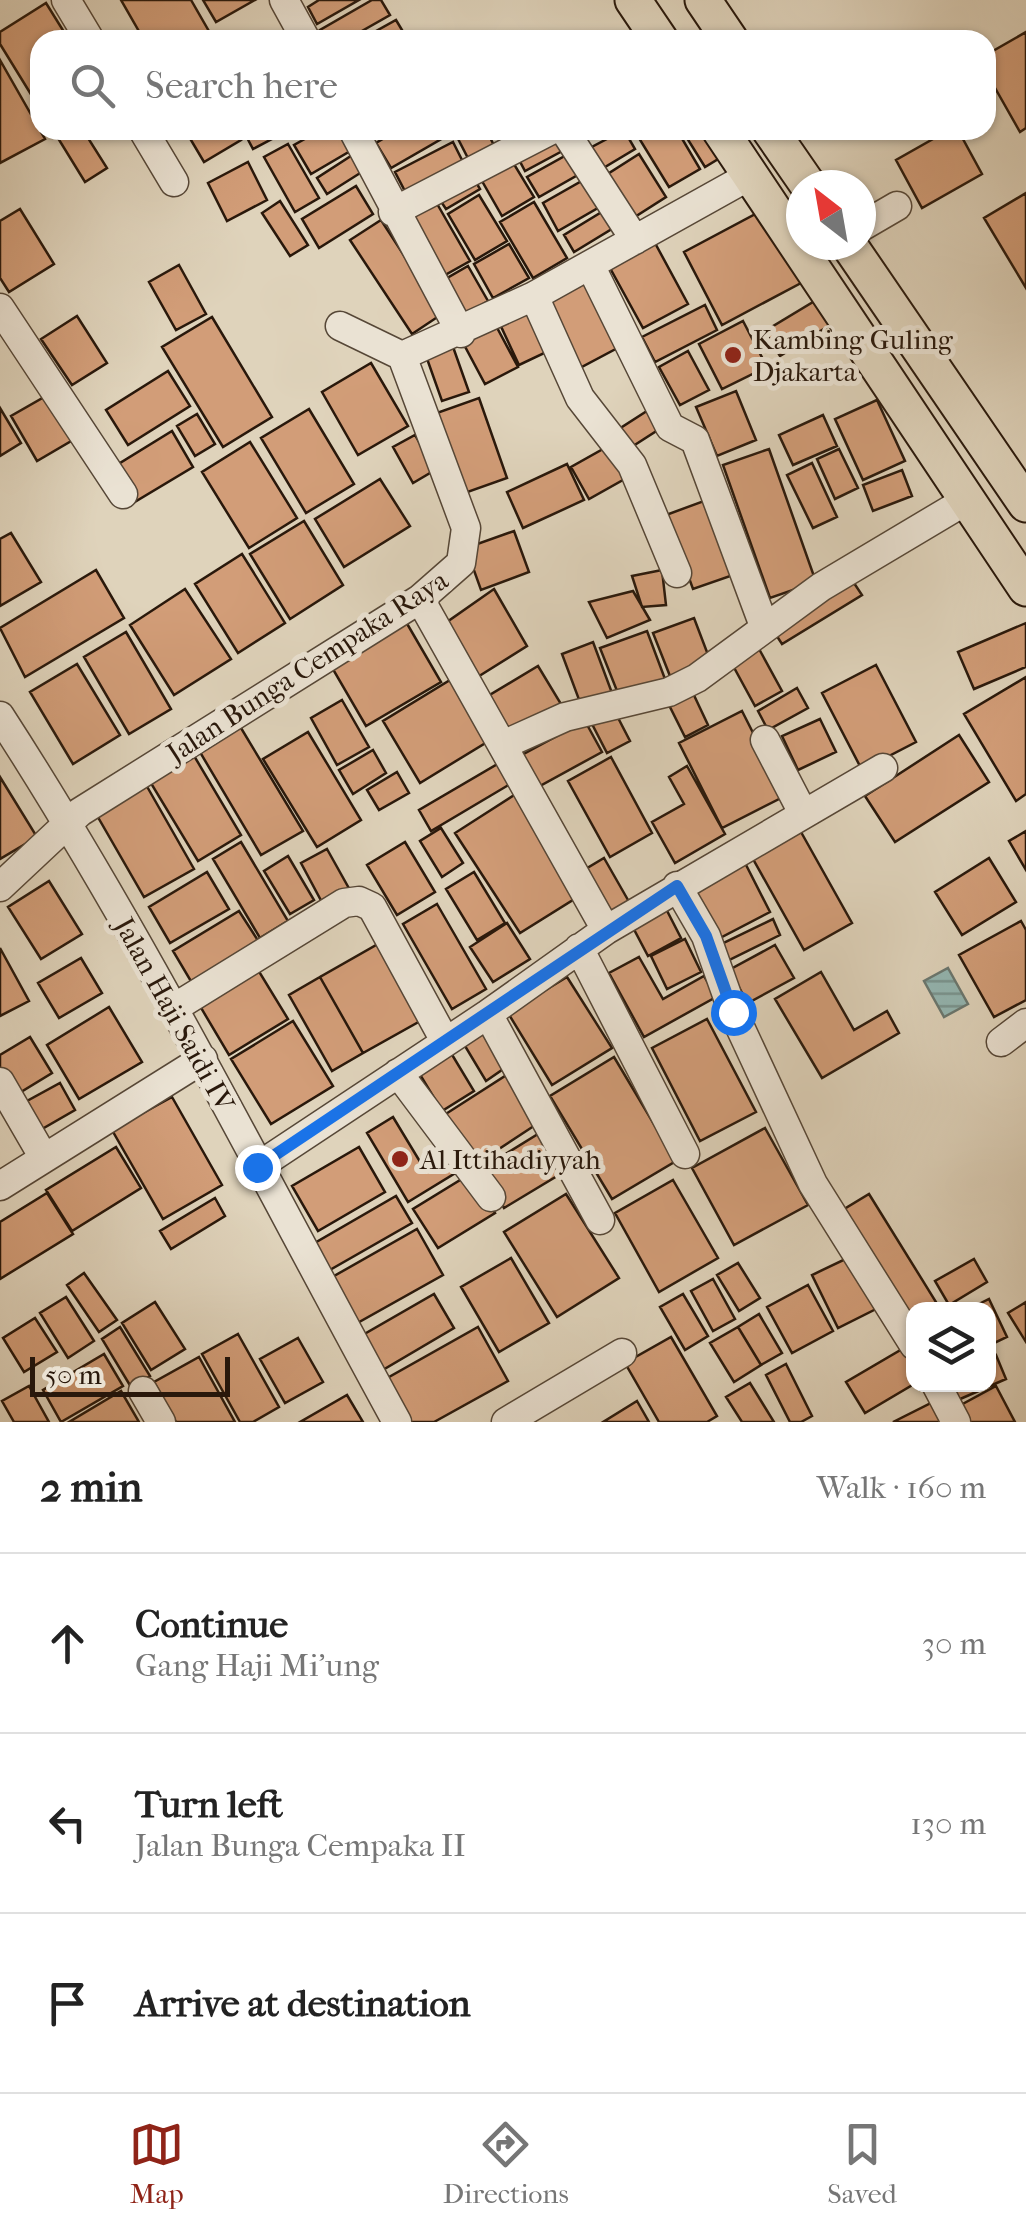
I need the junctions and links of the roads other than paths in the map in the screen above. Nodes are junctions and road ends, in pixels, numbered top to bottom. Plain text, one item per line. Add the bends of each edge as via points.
1 (66, 0) edge
2 (284, 0) edge
3 (632, 0) edge
4 (656, 0) edge
5 (683, 0) edge
6 (703, 0) edge
7 (84, 30) edge
8 (300, 30) edge
9 (653, 30) edge
10 (676, 30) edge
11 (703, 30) edge
12 (723, 30) edge
13 (149, 140) edge
14 (358, 140) edge
15 (532, 140) edge
16 (570, 140) edge
17 (727, 140) edge
18 (751, 140) edge
19 (777, 140) edge
20 (797, 140) edge
21 (798, 170) edge
22 (817, 170) edge
23 (750, 175) junction
24 (174, 182) dead end
25 (786, 192) edge
26 (897, 206) dead end
27 (393, 212) junction
28 (876, 218) edge
29 (634, 240) junction
30 (876, 257) edge
31 (832, 260) edge
32 (859, 260) edge
33 (591, 267) junction
34 (534, 296) junction
35 (0, 308) edge
36 (340, 326) dead end
37 (460, 333) junction
38 (402, 356) junction
39 (1026, 479) edge
40 (123, 494) dead end
41 (967, 500) junction
42 (1026, 504) edge
43 (1026, 546) edge
44 (677, 573) dead end
45 (1026, 588) edge
46 (420, 600) junction
47 (764, 626) junction
48 (0, 716) edge
49 (765, 740) dead end
50 (505, 744) junction
51 (883, 768) dead end
52 (803, 812) junction
53 (68, 822) junction
54 (677, 886) junction
55 (0, 887) edge
56 (606, 930) junction
57 (580, 948) junction
58 (174, 1008) junction
59 (488, 1014) junction
60 (1026, 1023) edge
61 (445, 1041) junction
62 (1001, 1042) dead end
63 (203, 1060) junction
64 (398, 1073) junction
65 (0, 1082) edge
66 (686, 1154) dead end
67 (44, 1158) junction
68 (257, 1167) junction
69 (0, 1186) edge
70 (491, 1197) dead end
71 (600, 1220) dead end
72 (906, 1332) edge
73 (622, 1353) dead end
74 (143, 1390) dead end
75 (940, 1392) edge
76 (161, 1422) edge
77 (397, 1422) edge
78 (506, 1422) edge
79 (956, 1422) edge

1 - 7 street
2 - 8 street
3 - 9 main road
4 - 10 main road
5 - 11 main road
6 - 12 main road
13 - 24 street
14 - 27 street
15 - 27 street
16 - 29 street
17 - 23 main road
18 - 25 main road
19 - 21 main road
20 - 22 main road
23 - 29 street
23 - 41 main road
26 - 28 street
27 - 37 street
29 - 33 street
30 - 39 main road
31 - 43 main road
32 - 42 main road
33 - 34 street
33 - 47 street via 668,424 695,440
34 - 37 street
34 - 44 street via 580,398 632,464
35 - 40 street
36 - 38 street
37 - 38 street
38 - 46 street, Jalan Bunga Cempaka Raya via 466,528 461,564
41 - 45 main road
41 - 47 street
46 - 50 street
46 - 53 street, Jalan Bunga Cempaka Raya
47 - 50 street via 725,661 670,692 565,717
48 - 53 street, Jalan Haji Saidi IV
49 - 52 street
50 - 56 street
51 - 52 street
52 - 54 street
53 - 55 street, Jalan Bunga Cempaka Raya
53 - 58 street, Jalan Haji Saidi IV
54 - 56 street
54 - 72 street via 706,936 733,1012 813,1184
56 - 57 street
57 - 59 street
57 - 66 street
58 - 61 street via 344,903 360,901 372,907
58 - 63 street, Jalan Haji Saidi IV
59 - 61 street
59 - 71 street
60 - 62 street
61 - 64 street
63 - 67 street
63 - 68 street, Jalan Haji Saidi IV
64 - 68 street
64 - 70 street
65 - 67 street
67 - 69 street
68 - 77 street, Jalan Haji Saidi IV
73 - 78 street
74 - 76 street
75 - 79 street

